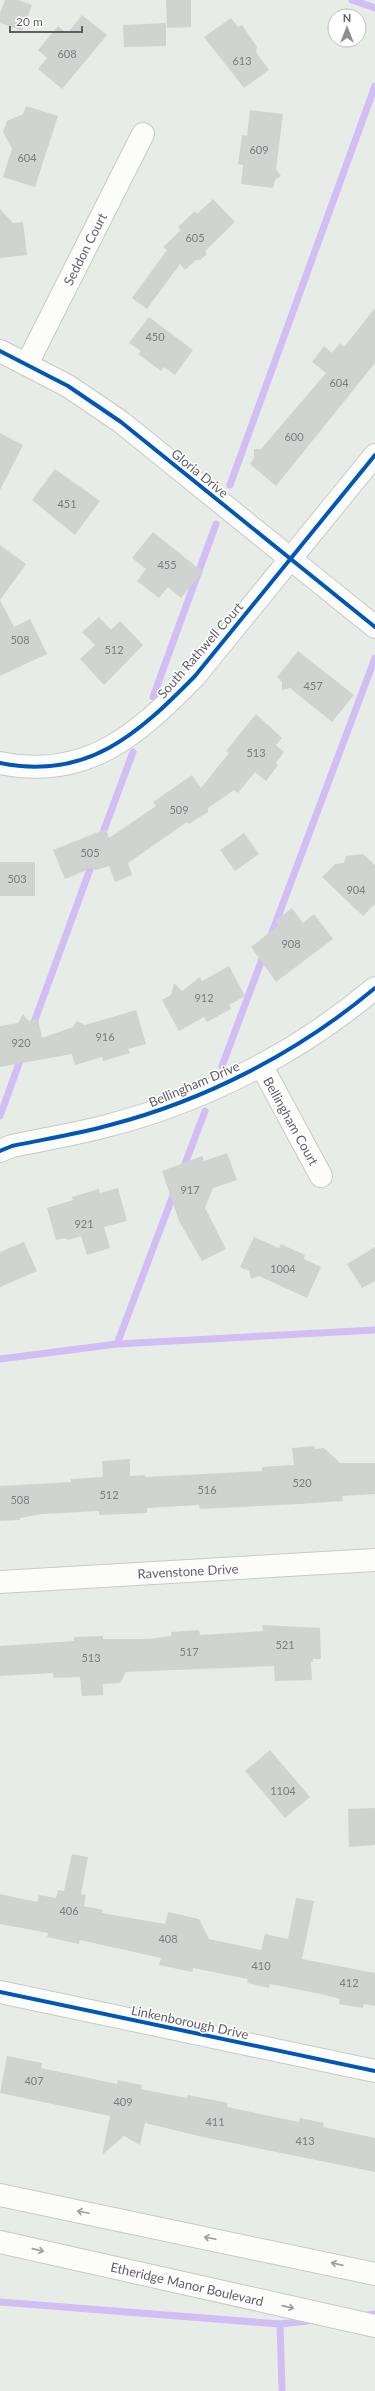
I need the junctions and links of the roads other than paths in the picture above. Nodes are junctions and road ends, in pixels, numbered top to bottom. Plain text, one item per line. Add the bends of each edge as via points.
1 (143, 134) dead end
2 (0, 351) edge
3 (27, 364) junction
4 (375, 455) edge
5 (291, 559) junction
6 (375, 627) edge
7 (0, 763) edge
8 (375, 988) edge
9 (261, 1065) junction
10 (0, 1151) edge
11 (321, 1176) dead end
12 (375, 1560) edge
13 (0, 1582) edge
14 (0, 1992) edge
15 (375, 2071) edge
16 (0, 2195) edge
17 (0, 2242) edge
18 (375, 2274) edge
19 (375, 2326) edge

1 - 3 street, Seddon Court
2 - 3 street, Gloria Drive
3 - 5 street, Gloria Drive via 68,386 121,422
4 - 5 street, South Rathwell Court
5 - 6 street, Gloria Drive
5 - 7 street, South Rathwell Court via 195,676 165,706 132,731 98,754 64,766 20,767
8 - 9 street, Bellingham Drive via 346,1012
9 - 10 street, Bellingham Drive via 223,1084 154,1112 110,1126 12,1146
9 - 11 street, Bellingham Court
12 - 13 street, Ravenstone Drive
14 - 15 street, Linkenborough Drive
18 -> 16 street
17 -> 19 street, Etheridge Manor Boulevard

